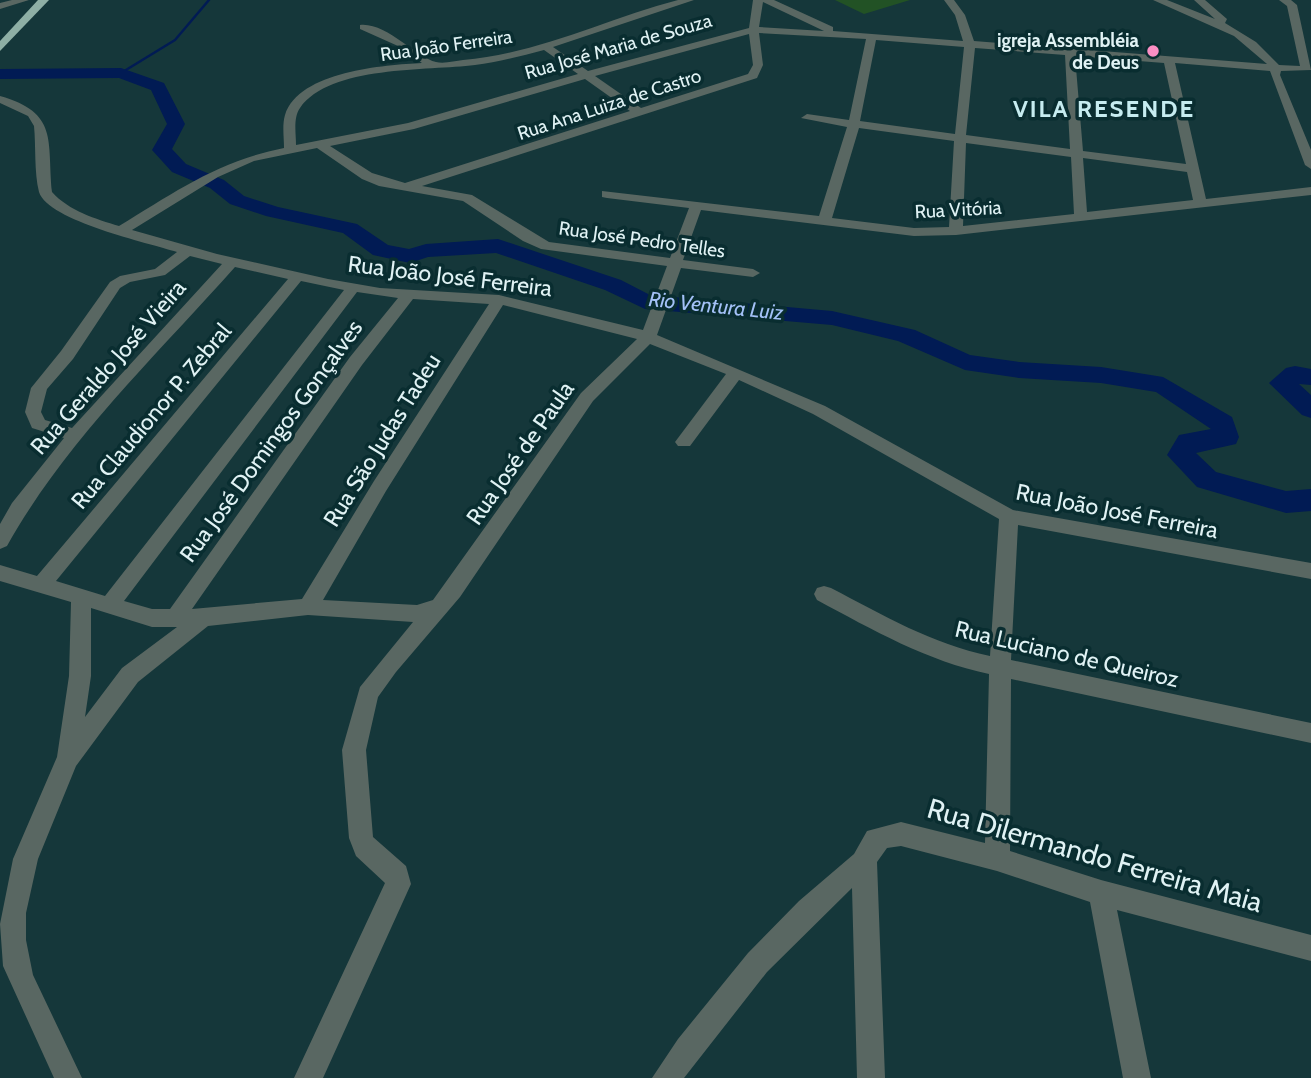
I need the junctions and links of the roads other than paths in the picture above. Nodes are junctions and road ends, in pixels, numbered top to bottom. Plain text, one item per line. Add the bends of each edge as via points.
1 (24, 0) edge
2 (44, 0) edge
3 (689, 0) edge
4 (758, 0) edge
5 (766, 0) edge
6 (948, 0) edge
7 (1158, 0) edge
8 (1199, 0) edge
9 (1292, 5) edge
10 (0, 6) edge
11 (364, 27) dead end
12 (754, 30) junction
13 (1234, 31) junction
14 (850, 35) junction
15 (871, 38) junction
16 (2, 43) edge
17 (544, 45) junction
18 (970, 46) junction
19 (1070, 53) junction
20 (1169, 60) junction
21 (434, 66) junction
22 (1276, 68) junction
23 (1309, 69) edge
24 (588, 74) junction
25 (0, 99) edge
26 (640, 113) junction
27 (807, 118) dead end
28 (854, 124) junction
29 (960, 138) junction
30 (317, 143) junction
31 (290, 148) junction
32 (1075, 154) junction
33 (1311, 165) edge
34 (1193, 169) junction
35 (402, 188) junction
36 (1311, 191) edge
37 (607, 194) dead end
38 (1201, 205) junction
39 (696, 206) junction
40 (1081, 218) junction
41 (824, 221) junction
42 (122, 230) junction
43 (956, 231) junction
44 (187, 251) junction
45 (232, 262) junction
46 (676, 263) junction
47 (753, 273) dead end
48 (298, 276) junction
49 (353, 288) junction
50 (409, 294) junction
51 (499, 300) junction
52 (648, 337) junction
53 (736, 372) junction
54 (76, 435) junction
55 (684, 442) dead end
56 (1009, 516) junction
57 (0, 541) edge
58 (1311, 571) edge
59 (0, 573) edge
60 (40, 587) junction
61 (824, 594) dead end
62 (81, 597) junction
63 (110, 604) junction
64 (441, 605) junction
65 (308, 607) junction
66 (175, 618) junction
67 (203, 618) junction
68 (1000, 668) junction
69 (1311, 733) edge
70 (68, 758) junction
71 (865, 856) junction
72 (998, 859) junction
73 (1101, 893) junction
74 (1311, 948) edge
75 (68, 1078) edge
76 (308, 1078) edge
77 (666, 1078) edge
78 (871, 1078) edge
79 (1137, 1078) edge

1 - 10 street
2 - 16 highway
3 - 17 street, Rua João Ferreira
4 - 12 street, Rua Ana Luiza de Castro
5 - 14 street
6 - 18 street via 962,16
7 - 13 street
8 - 13 street
9 - 23 street
11 - 21 street
12 - 14 street, Rua José Maria de Souza
12 - 24 street, Rua José Maria de Souza
12 - 26 street, Rua Ana Luiza de Castro via 758,65 753,76
13 - 22 street via 1262,50
14 - 15 street, Rua José Maria de Souza
15 - 18 street, Rua José Maria de Souza
15 - 28 street
17 - 21 street, Rua João Ferreira via 497,59
17 - 24 street
18 - 19 street, Rua José Maria de Souza
18 - 29 street
19 - 20 street, Rua José Maria de Souza
19 - 32 street
20 - 22 street, Rua José Maria de Souza
20 - 34 street
21 - 31 street, Rua João Ferreira via 354,75 318,88 288,117
22 - 23 street, Rua José Maria de Souza
22 - 33 street via 1276,79
24 - 26 street
24 - 30 street, Rua José Maria de Souza via 398,129
25 - 42 street, Rua João José Ferreira via 33,114 40,127 46,193 55,203 90,222
26 - 35 street, Rua Ana Luiza de Castro
27 - 28 street
28 - 29 street
28 - 41 street
29 - 32 street
29 - 43 street
30 - 31 street, Rua José Maria de Souza
30 - 35 street, Rua José Pedro Telles via 367,176
31 - 42 street, Rua José Maria de Souza via 213,174
32 - 34 street
32 - 40 street
34 - 38 street
35 - 46 street, Rua José Pedro Telles via 467,198 528,238 558,248
36 - 38 street, Rua Vitória
37 - 39 street, Rua Vitória
38 - 40 street, Rua Vitória
39 - 41 street, Rua Vitória
39 - 46 street
40 - 43 street, Rua Vitória
41 - 43 street, Rua Vitória via 893,230
42 - 44 street, Rua João José Ferreira
44 - 45 street, Rua João José Ferreira
44 - 54 street via 160,272 114,285 39,388 33,412 38,424
45 - 48 street, Rua João José Ferreira
45 - 54 street, Rua Geraldo José Vieira
46 - 47 street, Rua José Pedro Telles
46 - 52 street
48 - 49 street, Rua João José Ferreira
48 - 60 street, Rua Claudionor P. Zebral
49 - 50 street, Rua João José Ferreira
49 - 63 street
50 - 51 street, Rua João José Ferreira
50 - 66 street, Rua José Domingos Gonçalves via 356,360
51 - 52 street, Rua João José Ferreira
51 - 65 street, Rua São Judas Tadeu
52 - 53 street, Rua João José Ferreira
52 - 64 street, Rua José de Paula via 587,397
53 - 55 street
53 - 56 street, Rua João José Ferreira via 846,424
54 - 57 street, Rua Geraldo José Vieira via 19,508
56 - 58 street, Rua João José Ferreira
56 - 68 street
59 - 60 street
60 - 62 street
61 - 68 street, Rua Luciano de Queiroz via 928,648
62 - 63 street
62 - 70 street via 80,676
63 - 66 street via 152,618
64 - 65 street via 417,614
64 - 76 street, Rua José de Paula via 377,680 359,723 354,768 361,838 365,847 397,874 397,884
65 - 67 street
66 - 67 street
67 - 70 street via 130,675
68 - 69 street, Rua Luciano de Queiroz
68 - 72 street
70 - 75 street via 27,850 11,905 10,935 23,984
71 - 72 street, Rua Dilermando Ferreira Maia via 874,839 901,834
71 - 77 street, Rua Dilermando Ferreira Maia via 807,909 743,980
71 - 78 street
72 - 73 street, Rua Dilermando Ferreira Maia
73 - 74 street, Rua Dilermando Ferreira Maia
73 - 79 street

